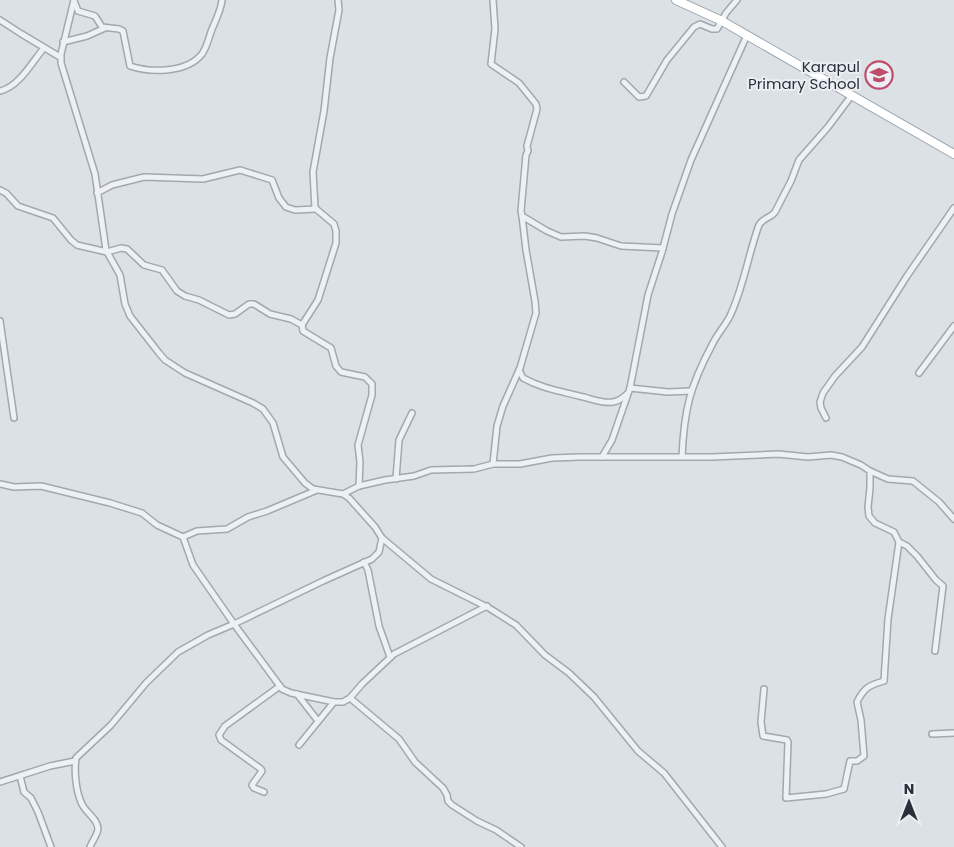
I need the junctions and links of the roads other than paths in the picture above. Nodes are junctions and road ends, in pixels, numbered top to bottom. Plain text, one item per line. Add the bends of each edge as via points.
1 (74, 0) edge
2 (222, 0) edge
3 (338, 0) edge
4 (492, 0) edge
5 (676, 0) edge
6 (737, 0) edge
7 (0, 20) edge
8 (722, 21) junction
9 (106, 28) junction
10 (747, 36) junction
11 (63, 42) junction
12 (44, 48) junction
13 (60, 57) junction
14 (624, 82) dead end
15 (0, 91) edge
16 (852, 95) junction
17 (954, 154) edge
18 (0, 190) edge
19 (97, 193) junction
20 (954, 208) edge
21 (316, 209) junction
22 (522, 216) junction
23 (663, 248) junction
24 (107, 252) junction
25 (0, 321) edge
26 (302, 325) junction
27 (954, 326) edge
28 (519, 370) junction
29 (919, 373) dead end
30 (629, 390) junction
31 (691, 391) junction
32 (412, 413) dead end
33 (14, 418) dead end
34 (826, 418) dead end
35 (602, 457) junction
36 (682, 458) junction
37 (493, 464) junction
38 (870, 471) junction
39 (396, 479) junction
40 (0, 484) edge
41 (359, 486) junction
42 (350, 489) junction
43 (317, 490) junction
44 (343, 494) junction
45 (351, 499) junction
46 (954, 519) edge
47 (183, 537) junction
48 (382, 538) junction
49 (899, 542) junction
50 (364, 562) junction
51 (486, 606) junction
52 (234, 624) junction
53 (935, 651) dead end
54 (390, 657) junction
55 (280, 686) junction
56 (764, 689) dead end
57 (297, 694) junction
58 (350, 698) junction
59 (334, 702) junction
60 (318, 721) junction
61 (954, 733) edge
62 (932, 734) dead end
63 (300, 745) dead end
64 (76, 761) junction
65 (20, 776) junction
66 (0, 782) edge
67 (264, 792) dead end
68 (51, 847) edge
69 (90, 847) edge
70 (520, 847) edge
71 (722, 847) edge

1 - 9 street via 79,12 95,16
1 - 11 street
2 - 9 street via 202,54 180,69 132,66 123,31
3 - 21 street via 313,172
4 - 22 street via 495,29 491,64 519,83 538,109 526,155
5 - 8 main road
6 - 8 street
7 - 12 street
8 - 10 main road
8 - 14 street via 714,30 700,24 694,27 643,97
9 - 11 street
10 - 16 main road
10 - 23 street via 691,160
11 - 13 street
12 - 13 street
12 - 15 street via 15,83
13 - 19 street via 89,151
16 - 17 main road
16 - 31 street via 799,160 773,215 763,219 759,225 730,316 713,342
18 - 24 street via 20,208 53,218 74,243
19 - 21 street via 112,184 141,177 204,180 240,170 272,180 286,207
19 - 24 street
20 - 34 street via 862,347 823,393 820,402
21 - 26 street via 334,224 336,243 318,300
22 - 23 street via 560,240 585,236 621,246
22 - 28 street via 536,310
23 - 30 street via 648,295
24 - 26 street via 127,249 144,265 165,272 180,294 229,315 252,304
24 - 43 street via 120,275 130,316 165,360 185,373 263,409 273,423 286,462 305,483
25 - 33 street
26 - 41 street via 303,331 331,348 340,372 364,376 372,384 358,446
27 - 29 street
28 - 30 street via 523,378 540,386 602,402 617,401
28 - 37 street via 497,426
30 - 31 street
30 - 35 street via 612,440
31 - 36 street via 684,422
32 - 39 street via 399,440
35 - 36 street
35 - 37 street
36 - 38 street via 831,455
37 - 39 street via 474,469 435,470
38 - 46 street via 888,479 913,481
38 - 49 street via 869,516 875,523 894,532
39 - 41 street
40 - 47 street via 41,486 142,512 156,524
41 - 42 street
42 - 44 street
42 - 45 street via 348,495
43 - 44 street
43 - 47 street via 248,517 227,529 196,531
44 - 45 street
45 - 48 street
47 - 52 street via 193,565
48 - 50 street via 379,552
48 - 51 street via 435,583
49 - 53 street via 920,558 944,587
49 - 56 street via 888,619 884,682 863,691 857,702 864,756 850,761 844,789 786,798 788,742 763,736
50 - 52 street
50 - 54 street
51 - 54 street
51 - 71 street via 516,625 590,693 638,751 664,774
52 - 55 street
52 - 64 street via 189,644 169,659
54 - 58 street
55 - 57 street
55 - 67 street via 225,726 219,734 221,740 261,769 252,784
57 - 59 street
57 - 60 street
58 - 59 street
58 - 70 street via 399,739 415,762 443,788 452,805
59 - 60 street
60 - 63 street
61 - 62 street
64 - 65 street
64 - 69 street via 76,784 81,804 98,827
65 - 66 street
65 - 68 street via 24,792 38,812

